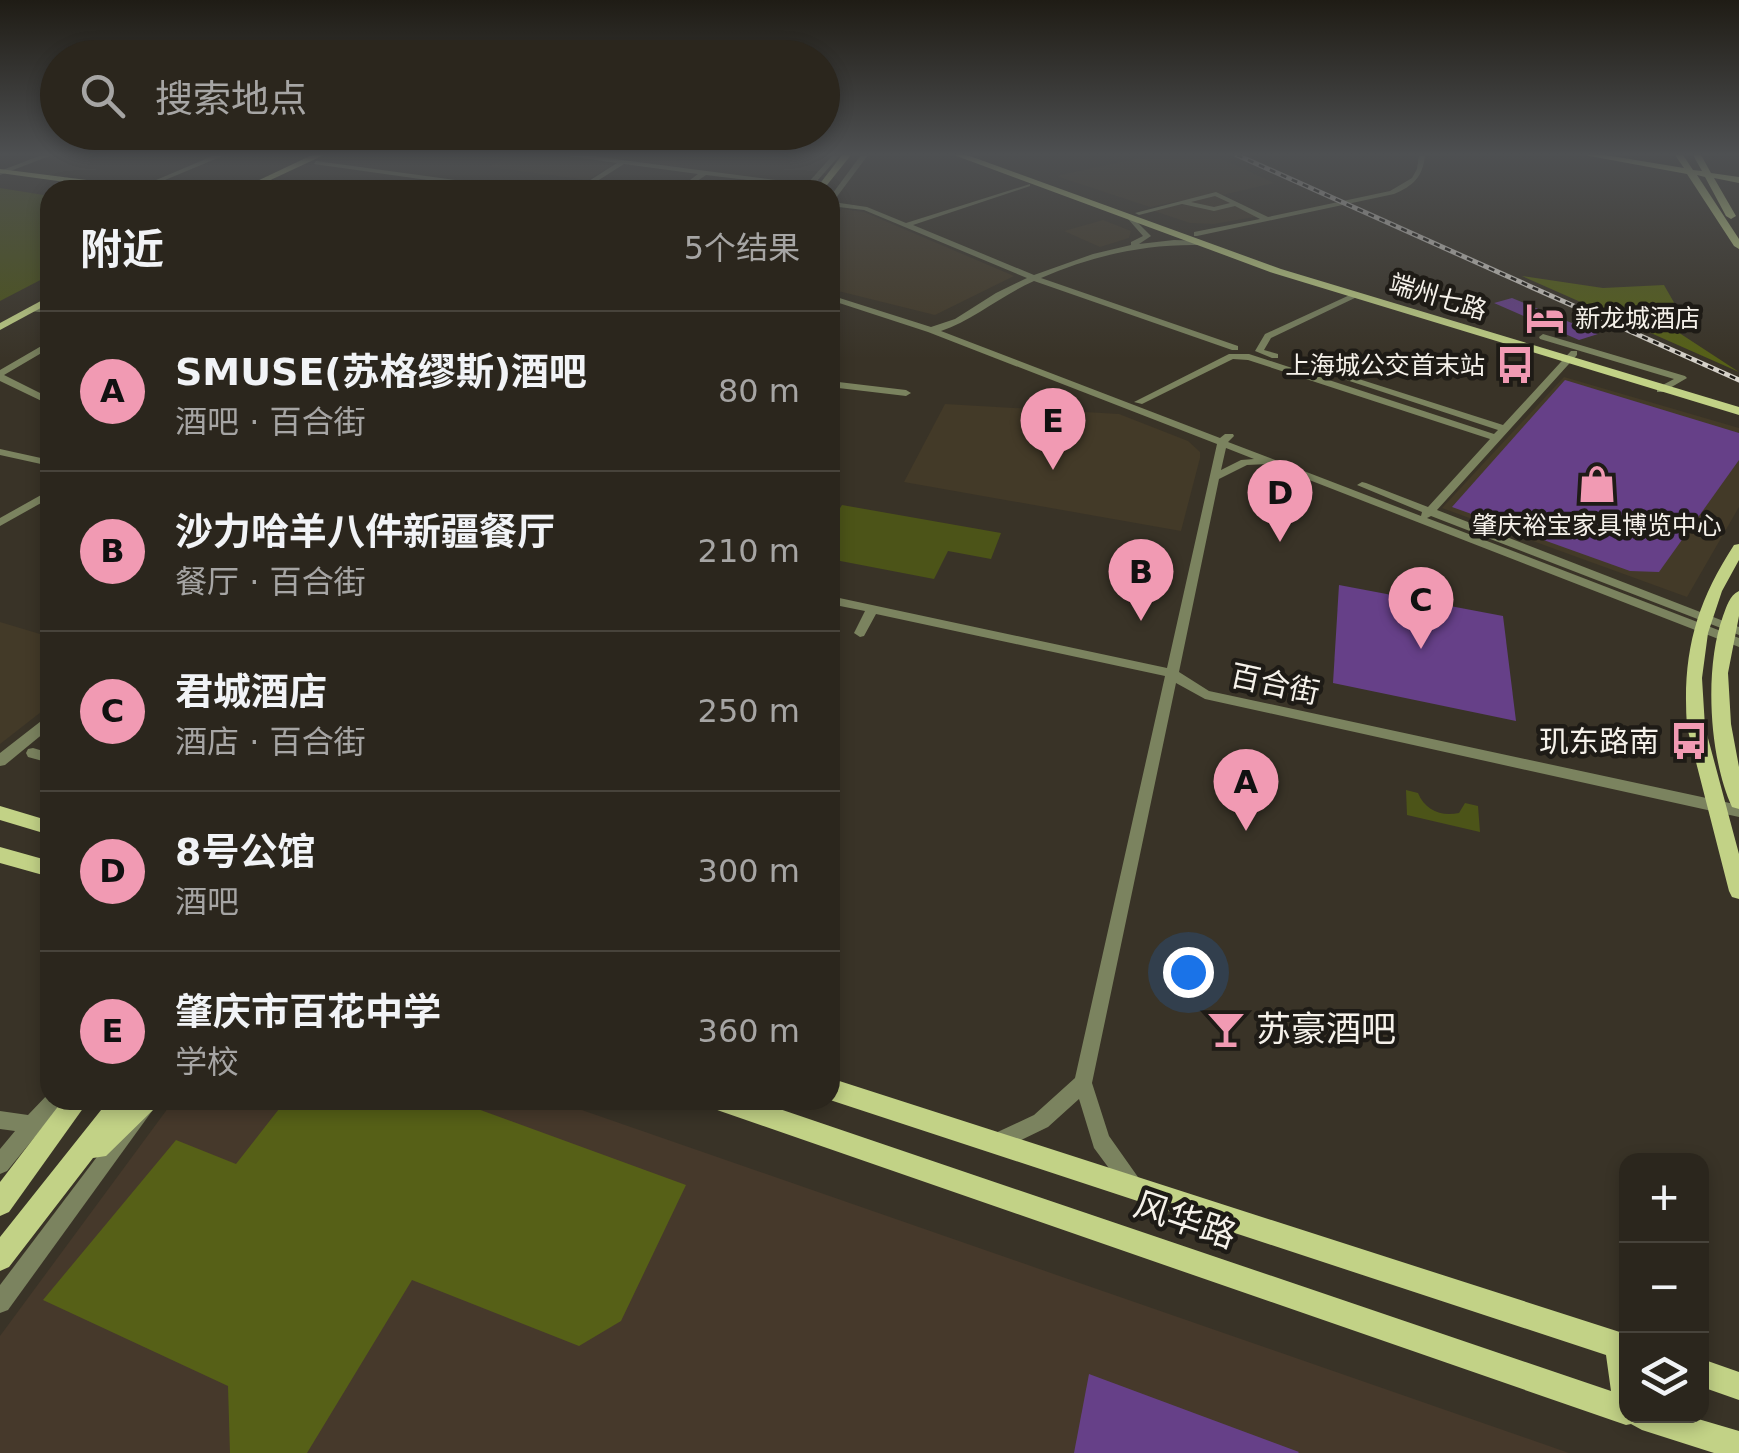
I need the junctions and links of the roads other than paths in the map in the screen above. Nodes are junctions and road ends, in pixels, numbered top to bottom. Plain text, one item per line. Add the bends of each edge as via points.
1 (901, 223) edge
2 (913, 223) edge
3 (1139, 223) edge
4 (1157, 223) edge
5 (1250, 223) edge
6 (1724, 223) edge
7 (906, 225) junction
8 (1198, 239) junction
9 (1739, 246) edge
10 (1030, 277) junction
11 (40, 294) edge
12 (1355, 296) junction
13 (840, 298) edge
14 (40, 309) edge
15 (0, 316) edge
16 (0, 327) edge
17 (932, 327) junction
18 (944, 328) junction
19 (1543, 337) dead end
20 (1235, 348) dead end
21 (40, 350) edge
22 (1571, 356) junction
23 (0, 376) edge
24 (840, 385) edge
25 (1666, 387) junction
26 (906, 393) dead end
27 (40, 397) edge
28 (1140, 402) junction
29 (1737, 407) edge
30 (1500, 434) junction
31 (1226, 439) junction
32 (0, 452) edge
33 (40, 461) edge
34 (1278, 463) junction
35 (1214, 478) junction
36 (40, 499) edge
37 (1426, 514) junction
38 (0, 523) edge
39 (1739, 548) edge
40 (1739, 596) edge
41 (840, 602) edge
42 (872, 609) junction
43 (1702, 620) junction
44 (1732, 633) edge
45 (860, 634) dead end
46 (1171, 673) junction
47 (40, 728) edge
48 (33, 753) dead end
49 (40, 755) edge
50 (0, 761) edge
51 (1739, 802) edge
52 (1715, 806) junction
53 (1739, 811) edge
54 (0, 813) edge
55 (40, 825) edge
56 (0, 855) edge
57 (40, 866) edge
58 (1739, 892) edge
59 (1083, 1083) junction
60 (840, 1092) edge
61 (45, 1110) edge
62 (70, 1110) edge
63 (116, 1110) edge
64 (138, 1110) edge
65 (142, 1110) edge
66 (749, 1110) edge
67 (0, 1120) edge
68 (33, 1125) junction
69 (996, 1144) junction
70 (0, 1164) edge
71 (1137, 1190) junction
72 (50, 1193) junction
73 (0, 1203) edge
74 (0, 1258) edge
75 (0, 1302) edge
76 (1619, 1346) edge
77 (1619, 1408) edge
78 (1664, 1423) edge
79 (1737, 1446) edge

1 - 7 street
2 - 7 street
3 - 10 street via 1147,236 1142,242
4 - 8 main road, 端州七路
5 - 8 street
6 - 9 main road
7 - 10 street
8 - 10 street via 1129,249
8 - 12 main road, 端州七路
8 - 22 main road, 端州七路
10 - 17 street via 986,293
10 - 18 street
10 - 20 street
11 - 15 main road
12 - 22 main road, 端州七路
12 - 30 street via 1268,336 1259,350
13 - 17 street
14 - 16 main road
17 - 18 street
17 - 31 street
18 - 28 street
19 - 25 street via 1682,378
21 - 23 street
22 - 25 main road, 端州七路
22 - 30 street
23 - 27 street
24 - 26 street
25 - 29 main road, 端州七路
25 - 29 main road, 端州七路
28 - 30 street via 1232,356 1248,357
28 - 31 street
30 - 37 street
31 - 34 street
31 - 35 street
31 - 37 street
32 - 33 street
34 - 35 street via 1245,462
34 - 37 street
35 - 46 street
36 - 38 street
37 - 43 street
39 - 43 main road
40 - 44 main road
41 - 42 street, 百合街
42 - 45 street
42 - 46 street, 百合街
43 - 44 street
43 - 52 main road via 1693,700
44 - 51 main road via 1718,711
46 - 52 street, 百合街 via 1205,695
46 - 59 street
47 - 50 street
48 - 49 street
52 - 53 street, 百合街
52 - 58 main road
54 - 55 main road
56 - 57 main road
59 - 69 street via 1041,1122
59 - 71 street via 1102,1141
60 - 69 main road, 风华路
61 - 68 street
62 - 73 main road
63 - 72 main road
64 - 72 main road
65 - 75 street
66 - 77 main road, 风华路
67 - 68 street
68 - 70 street
69 - 71 main road, 风华路
71 - 76 main road, 风华路
72 - 74 main road
78 - 79 main road

